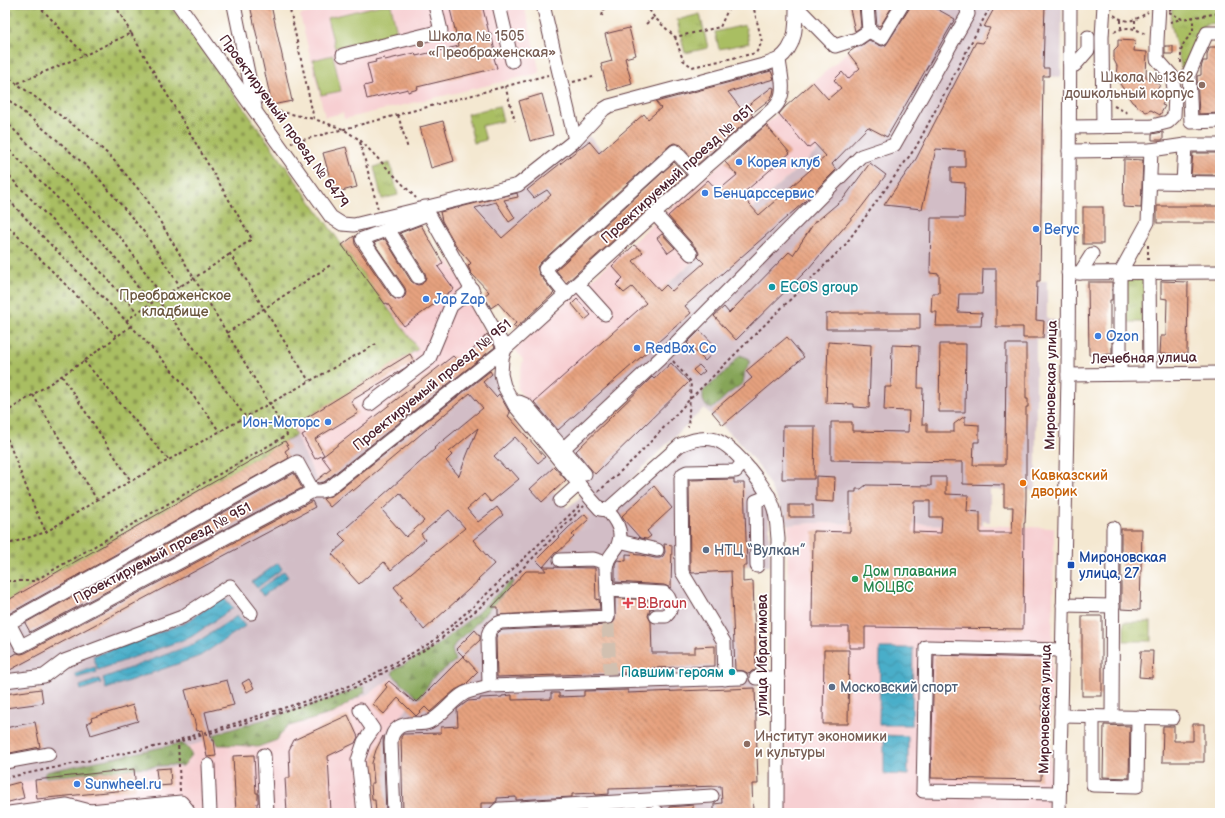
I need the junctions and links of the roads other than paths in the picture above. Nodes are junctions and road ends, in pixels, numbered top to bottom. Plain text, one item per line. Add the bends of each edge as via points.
1 (179, 5) edge
2 (234, 5) edge
3 (435, 5) edge
4 (499, 5) edge
5 (543, 5) edge
6 (796, 5) edge
7 (867, 5) edge
8 (902, 5) edge
9 (966, 5) edge
10 (1070, 5) edge
11 (1104, 6) edge
12 (1162, 7) edge
13 (869, 31) junction
14 (1220, 32) edge
15 (1088, 37) dead end
16 (343, 54) dead end
17 (779, 59) junction
18 (512, 61) dead end
19 (1070, 65) junction
20 (261, 110) junction
21 (1220, 121) edge
22 (1069, 127) junction
23 (1103, 127) junction
24 (575, 140) junction
25 (1185, 145) junction
26 (1220, 145) edge
27 (1151, 150) junction
28 (1069, 151) junction
29 (701, 170) junction
30 (1150, 182) junction
31 (1183, 183) junction
32 (1220, 183) edge
33 (427, 211) junction
34 (655, 214) junction
35 (384, 224) junction
36 (691, 254) dead end
37 (1092, 254) dead end
38 (1220, 272) edge
39 (1074, 273) junction
40 (1120, 273) junction
41 (1149, 273) junction
42 (418, 277) dead end
43 (578, 284) junction
44 (472, 289) junction
45 (398, 292) dead end
46 (566, 295) junction
47 (606, 314) dead end
48 (505, 349) junction
49 (1220, 373) edge
50 (1120, 374) junction
51 (1150, 374) junction
52 (1068, 375) junction
53 (370, 404) dead end
54 (515, 406) junction
55 (564, 448) junction
56 (743, 462) junction
57 (582, 479) junction
58 (312, 491) junction
59 (769, 496) junction
60 (560, 501) dead end
61 (607, 510) junction
62 (1113, 528) dead end
63 (619, 541) junction
64 (657, 550) dead end
65 (560, 560) dead end
66 (607, 563) junction
67 (757, 566) dead end
68 (607, 590) junction
69 (1063, 605) junction
70 (1113, 606) junction
71 (251, 613) dead end
72 (656, 616) dead end
73 (1062, 650) junction
74 (740, 678) dead end
75 (756, 678) dead end
76 (778, 678) junction
77 (725, 679) junction
78 (5, 680) edge
79 (489, 686) junction
80 (360, 710) dead end
81 (1060, 716) junction
82 (1094, 716) junction
83 (1112, 717) junction
84 (1138, 717) junction
85 (1173, 718) dead end
86 (49, 754) dead end
87 (264, 755) dead end
88 (5, 762) edge
89 (208, 766) dead end
90 (1059, 793) junction
91 (712, 796) dead end
92 (184, 808) edge
93 (90, 812) edge
94 (9, 813) edge
95 (210, 813) edge
96 (267, 813) edge
97 (364, 813) edge
98 (394, 813) edge
99 (495, 813) edge
100 (777, 813) edge
101 (1058, 813) edge

1 - 20 street, Проектируемый проезд № 6479
2 - 20 street
3 - 16 street via 441,31
4 - 18 street
5 - 24 street
6 - 13 street via 835,46 857,39
6 - 17 street via 796,31 790,48
7 - 13 street
8 - 13 street via 882,38
9 - 55 street via 968,14 894,145 861,156 666,353
10 - 19 street, Мироновская улица
11 - 23 street
12 - 23 street via 1157,59 1172,76 1175,95 1174,116 1168,122 1152,126
14 - 21 street via 1207,33 1189,74 1190,122
15 - 19 street via 1088,50 1075,65
17 - 24 street, Проектируемый проезд № 6479 via 609,106 604,108
17 - 29 street, Проектируемый проезд № 951 via 777,84 780,100 773,109
19 - 22 street, Мироновская улица
20 - 35 street, Проектируемый проезд № 6479 via 331,217 342,224
22 - 23 street
22 - 28 street, Мироновская улица
24 - 33 street, Проектируемый проезд № 6479 via 518,184
25 - 26 street
25 - 27 street
25 - 31 street
27 - 28 street
27 - 30 street
28 - 39 street, Мироновская улица
29 - 34 street, Проектируемый проезд № 951
29 - 46 street via 675,151 545,270
30 - 31 street
30 - 40 street via 1148,222
31 - 32 street
33 - 35 street, Проектируемый проезд № 6479
33 - 44 street
34 - 36 street
34 - 43 street, Проектируемый проезд № 951
35 - 42 street
35 - 45 street via 362,239
37 - 39 street
38 - 41 street
39 - 40 street
39 - 52 street, Мироновская улица
40 - 41 street
40 - 50 street
41 - 51 street
43 - 46 street, Проектируемый проезд № 951
43 - 47 street
44 - 48 street
44 - 53 street via 451,306 429,359
46 - 48 street, Проектируемый проезд № 951
48 - 54 street via 499,377
48 - 58 street, Проектируемый проезд № 951 via 328,489
49 - 51 street, Лечебная улица
50 - 51 street, Лечебная улица
50 - 52 street, Лечебная улица
52 - 69 street, Мироновская улица
54 - 55 street via 519,402 526,405
54 - 57 street
55 - 57 street
56 - 59 street, улица Ибрагимова
56 - 61 street, улица Ибрагимова via 717,440 705,438 686,442
56 - 77 street via 736,471 687,472 681,478 682,572 724,642
57 - 60 street
57 - 61 street via 589,496 600,509
58 - 58 street, Проектируемый проезд № 951 via 21,646 9,623 297,462
59 - 67 street via 756,501
59 - 76 street, улица Ибрагимова via 777,522
61 - 63 street via 620,529
62 - 70 street
63 - 64 street
63 - 66 street
65 - 66 street via 593,559
66 - 68 street
68 - 72 street via 664,593 670,598 670,612 666,616
68 - 79 street via 608,621 502,622 493,626 488,633
69 - 70 street
69 - 73 street, Мироновская улица
70 - 83 street
71 - 78 street via 230,586 182,617 64,661 44,676
73 - 81 street, Мироновская улица
73 - 90 street via 926,647 923,791
74 - 77 street
75 - 76 street
76 - 100 street, улица Ибрагимова
77 - 79 street via 610,678
79 - 98 street via 465,694 429,722 403,725 394,732 391,738
80 - 97 street via 373,729 364,742 358,760
81 - 82 street
81 - 90 street, Мироновская улица
82 - 83 street
82 - 84 street via 1093,785 1137,786
83 - 84 street
84 - 85 street
86 - 88 street
87 - 96 street
89 - 95 street
90 - 101 street, Мироновская улица
91 - 99 street via 502,808
92 - 93 street
93 - 94 street via 67,805

